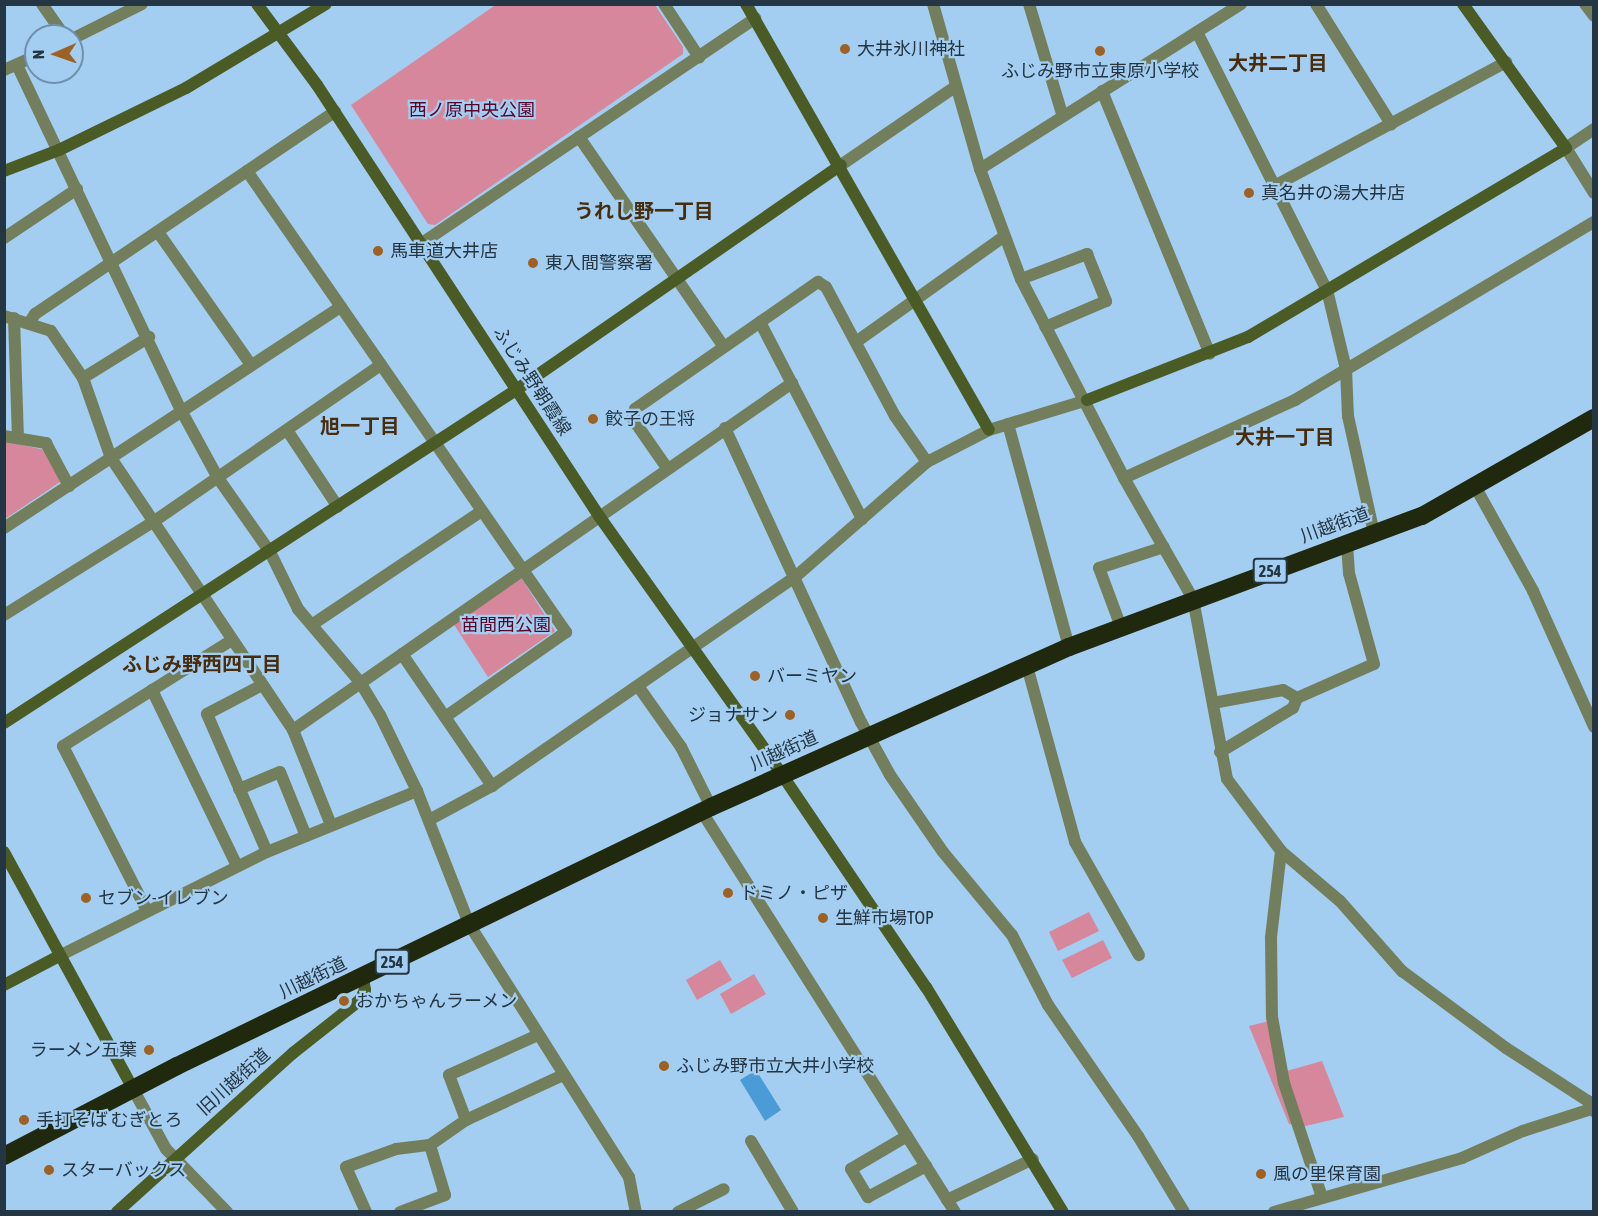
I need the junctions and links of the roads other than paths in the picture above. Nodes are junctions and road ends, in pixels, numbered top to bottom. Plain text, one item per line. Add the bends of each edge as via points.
1 (42, 4) edge
2 (142, 4) edge
3 (257, 4) edge
4 (326, 4) edge
5 (664, 4) edge
6 (746, 4) edge
7 (933, 4) edge
8 (1029, 4) edge
9 (1241, 4) edge
10 (1316, 4) edge
11 (1463, 4) edge
12 (1585, 4) edge
13 (1593, 16) edge
14 (755, 18) junction
15 (56, 24) edge
16 (280, 32) junction
17 (84, 33) edge
18 (1197, 33) junction
19 (699, 57) junction
20 (24, 62) edge
21 (1506, 62) junction
22 (17, 65) junction
23 (4, 70) edge
24 (955, 87) junction
25 (1102, 91) junction
26 (335, 111) junction
27 (1062, 114) junction
28 (1391, 124) junction
29 (1593, 129) edge
30 (579, 137) junction
31 (1566, 148) junction
32 (58, 150) junction
33 (841, 165) junction
34 (980, 169) junction
35 (4, 171) edge
36 (247, 171) junction
37 (1276, 185) junction
38 (77, 189) junction
39 (1593, 194) edge
40 (1593, 222) edge
41 (158, 232) junction
42 (1003, 237) junction
43 (4, 238) edge
44 (422, 243) junction
45 (112, 262) junction
46 (677, 279) junction
47 (1021, 279) junction
48 (1327, 290) junction
49 (914, 299) junction
50 (341, 307) junction
51 (9, 317) edge
52 (760, 322) junction
53 (29, 323) junction
54 (1045, 327) junction
55 (149, 337) junction
56 (856, 342) junction
57 (723, 347) junction
58 (1210, 354) junction
59 (251, 365) junction
60 (381, 365) junction
61 (1346, 369) junction
62 (83, 378) junction
63 (792, 383) junction
64 (516, 390) junction
65 (1087, 400) junction
66 (182, 412) junction
67 (1593, 418) edge
68 (1008, 424) junction
69 (726, 428) junction
70 (287, 430) junction
71 (989, 430) junction
72 (4, 436) edge
73 (18, 438) junction
74 (435, 443) junction
75 (111, 458) junction
76 (927, 462) junction
77 (667, 468) junction
78 (218, 478) junction
79 (1124, 478) junction
80 (69, 486) junction
81 (1476, 488) junction
82 (338, 507) junction
83 (482, 510) junction
84 (599, 516) junction
85 (862, 519) junction
86 (153, 522) junction
87 (4, 528) edge
88 (1374, 533) junction
89 (1347, 543) junction
90 (1164, 547) junction
91 (270, 552) junction
92 (523, 569) junction
93 (794, 578) junction
94 (202, 596) junction
95 (1193, 599) junction
96 (4, 615) edge
97 (314, 624) junction
98 (1121, 627) junction
99 (232, 639) junction
100 (1069, 647) junction
101 (692, 648) junction
102 (402, 654) junction
103 (1027, 666) junction
104 (360, 682) junction
105 (262, 685) junction
106 (638, 686) junction
107 (152, 690) junction
108 (1297, 698) junction
109 (1213, 703) junction
110 (445, 717) junction
111 (4, 723) edge
112 (1593, 727) edge
113 (293, 730) junction
114 (868, 737) junction
115 (1220, 752) junction
116 (782, 775) junction
117 (492, 786) junction
118 (239, 789) junction
119 (417, 791) junction
120 (706, 809) junction
121 (429, 820) junction
122 (331, 825) junction
123 (306, 836) junction
124 (1281, 851) junction
125 (4, 852) edge
126 (267, 852) junction
127 (237, 866) junction
128 (147, 911) junction
129 (470, 924) junction
130 (1139, 955) dead end
131 (59, 956) junction
132 (363, 977) junction
133 (4, 985) edge
134 (538, 1035) junction
135 (564, 1075) junction
136 (133, 1089) junction
137 (1593, 1109) edge
138 (466, 1120) junction
139 (907, 1136) junction
140 (751, 1141) dead end
141 (430, 1145) junction
142 (4, 1156) edge
143 (176, 1158) junction
144 (1033, 1159) junction
145 (926, 1166) junction
146 (724, 1189) dead end
147 (1322, 1197) junction
148 (947, 1200) junction
149 (117, 1212) edge
150 (227, 1212) edge
151 (366, 1212) edge
152 (400, 1212) edge
153 (636, 1212) edge
154 (678, 1212) edge
155 (793, 1212) edge
156 (954, 1212) edge
157 (1063, 1212) edge
158 (1184, 1212) edge
159 (1274, 1212) edge

1 - 15 street
2 - 17 street
3 - 16 street, ふじみ野朝霞線
4 - 16 street
5 - 19 street
6 - 14 street
7 - 24 street
8 - 27 street
9 - 18 street
10 - 28 street
11 - 21 street
12 - 13 street
14 - 19 street
14 - 33 street
16 - 26 street, ふじみ野朝霞線
16 - 32 street via 186,88
18 - 25 street
18 - 37 street
19 - 30 street
20 - 22 street
21 - 28 street
21 - 31 street
22 - 23 street
22 - 32 street
24 - 33 street
24 - 34 street
25 - 27 street
25 - 58 street
26 - 36 street
26 - 44 street, ふじみ野朝霞線
27 - 34 street
28 - 37 street
29 - 31 street
30 - 44 street
30 - 46 street
31 - 39 street
31 - 48 street
32 - 35 street
32 - 38 street
33 - 46 street
33 - 49 street
34 - 42 street
36 - 41 street
36 - 50 street
37 - 48 street
38 - 43 street
38 - 45 street
40 - 61 street
41 - 45 street
41 - 59 street
42 - 47 street
42 - 49 street
44 - 64 street, ふじみ野朝霞線
45 - 53 street via 35,314
45 - 55 street
46 - 57 street
46 - 64 street
47 - 54 street
47 - 54 street via 1087,254 1106,301
48 - 58 street via 1248,337
48 - 61 street
49 - 56 street
49 - 71 street
50 - 59 street
50 - 60 street
51 - 53 street
51 - 73 street
52 - 56 street via 821,283
52 - 57 street
52 - 63 street
53 - 62 street via 51,331
54 - 65 street
55 - 62 street
55 - 66 street
56 - 76 street via 895,416
57 - 77 street via 633,411 633,419
58 - 65 street
59 - 66 street
60 - 70 street
60 - 74 street
61 - 79 street via 1235,431
61 - 88 street via 1348,416
62 - 75 street
63 - 69 street
63 - 85 street
64 - 74 street
64 - 84 street, ふじみ野朝霞線
65 - 68 street
65 - 79 street
66 - 75 street
66 - 78 street
67 - 81 highway, 川越街道 / 254
68 - 71 street
68 - 100 street
69 - 77 street
69 - 93 street
70 - 78 street
70 - 82 street
71 - 76 street
72 - 73 street
73 - 80 street via 46,443
74 - 82 street
74 - 83 street
75 - 80 street
75 - 86 street
76 - 85 street
77 - 84 street
78 - 86 street
78 - 91 street
79 - 90 street
80 - 87 street
81 - 88 highway, 川越街道 / 254 via 1422,516
81 - 112 street via 1533,591
82 - 91 street
83 - 92 street
83 - 97 street
84 - 92 street
84 - 101 street, ふじみ野朝霞線
85 - 93 street
86 - 94 street
86 - 96 street
88 - 89 highway, 川越街道 / 254
89 - 95 highway, 川越街道 / 254
89 - 108 street via 1349,573 1374,664
90 - 95 street
90 - 98 street via 1098,568
91 - 94 street
91 - 97 street via 298,609
92 - 102 street
92 - 110 street via 566,632
93 - 101 street
93 - 114 street
94 - 99 street
94 - 111 street
95 - 98 highway, 川越街道 / 254
95 - 109 street
97 - 104 street
98 - 100 highway, 川越街道 / 254
99 - 105 street
99 - 107 street
100 - 103 highway, 川越街道 / 254
101 - 106 street
101 - 116 street, ふじみ野朝霞線
102 - 104 street
102 - 110 street
103 - 114 highway, 川越街道 / 254
103 - 130 street via 1075,842
104 - 113 street
104 - 119 street
105 - 113 street
105 - 118 street via 207,714
106 - 117 street
106 - 120 street via 681,747
107 - 127 street
107 - 128 street via 63,746
108 - 109 street via 1283,690
108 - 115 street via 1293,708
109 - 115 street
110 - 117 street
113 - 122 street
114 - 116 highway, 川越街道 / 254
114 - 158 street via 943,852 1012,935 1048,1005 1138,1136
115 - 124 street via 1227,779
116 - 120 highway, 川越街道 / 254
116 - 144 street, ふじみ野朝霞線 via 926,987
117 - 121 street
118 - 123 street via 280,772
118 - 126 street
119 - 121 street
119 - 122 street
120 - 129 highway, 川越街道 / 254
120 - 139 street
121 - 129 street
122 - 123 street
123 - 126 street
124 - 137 street via 1340,901 1402,971 1506,1048 1552,1075
124 - 147 street via 1271,938 1272,1017 1284,1083
125 - 131 street
126 - 127 street
127 - 128 street
128 - 131 street
129 - 132 highway, 川越街道 / 254
129 - 134 street
131 - 133 street
131 - 136 street
132 - 136 highway, 川越街道 / 254
132 - 143 street, 旧川越街道 via 365,990 360,1000 293,1053
134 - 135 street
134 - 138 street via 449,1075
135 - 138 street
135 - 153 street via 629,1177
136 - 142 highway, 川越街道 / 254
136 - 143 street via 165,1149
137 - 147 street via 1523,1131 1462,1158
138 - 141 street
139 - 145 street
139 - 145 street via 851,1169 868,1197
140 - 155 street
141 - 151 street via 396,1149 346,1167
141 - 152 street via 445,1195
143 - 149 street, 旧川越街道
143 - 150 street
144 - 148 street
144 - 157 street, ふじみ野朝霞線
145 - 148 street
146 - 154 street
147 - 159 street
148 - 156 street

